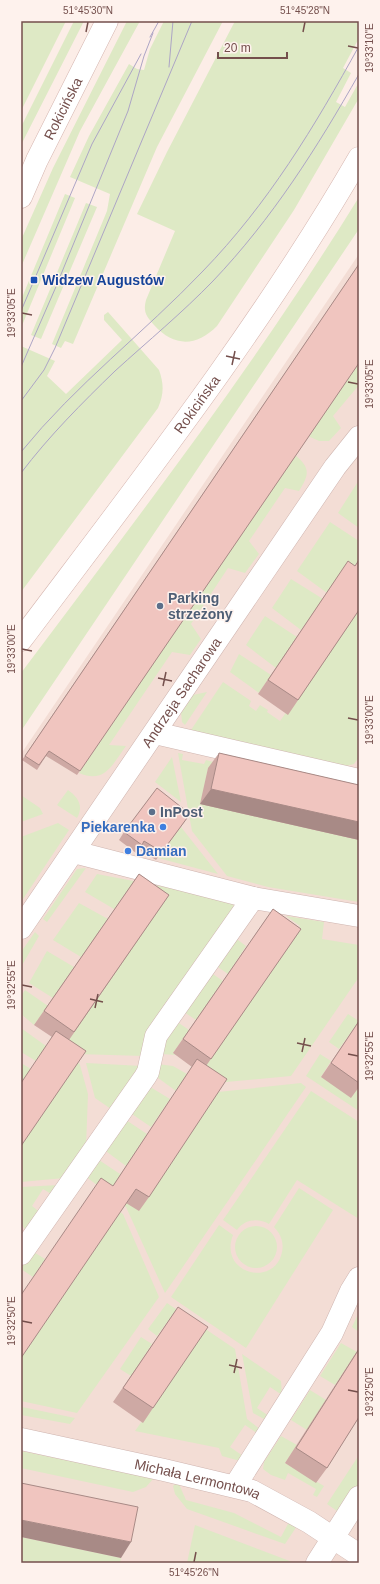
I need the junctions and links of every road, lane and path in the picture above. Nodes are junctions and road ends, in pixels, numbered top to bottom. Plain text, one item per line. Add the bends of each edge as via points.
1 (107, 21) edge
2 (359, 158) edge
3 (21, 197) edge
4 (359, 437) edge
5 (21, 640) edge
6 (155, 733) junction
7 (357, 775) edge
8 (74, 852) junction
9 (253, 898) junction
10 (359, 916) edge
11 (21, 928) edge
12 (21, 1254) edge
13 (359, 1278) edge
14 (21, 1439) edge
15 (235, 1486) junction
16 (359, 1497) edge
17 (332, 1537) junction
18 (359, 1555) edge
19 (317, 1563) edge

1 - 3 street, Rokicińska
2 - 5 street, Rokicińska via 288,273 235,352
4 - 6 street, Andrzeja Sacharowa via 335,467
6 - 7 street
6 - 8 street, Andrzeja Sacharowa
8 - 9 street
8 - 11 street, Andrzeja Sacharowa
9 - 10 street
9 - 12 street via 156,1036 145,1077
13 - 15 street via 332,1333
14 - 15 street, Michała Lermontowa
15 - 17 street, Michała Lermontowa via 270,1500
16 - 17 street
17 - 18 street, Michała Lermontowa
17 - 19 street

